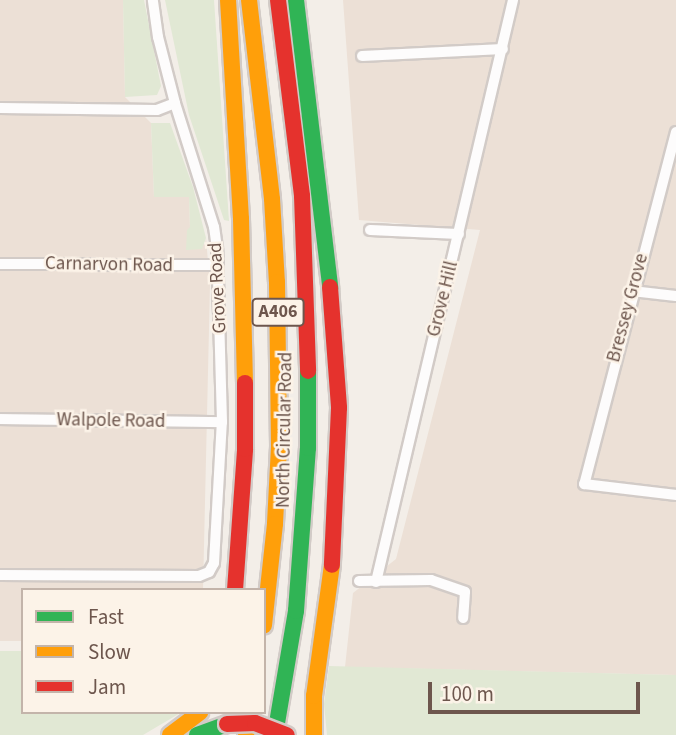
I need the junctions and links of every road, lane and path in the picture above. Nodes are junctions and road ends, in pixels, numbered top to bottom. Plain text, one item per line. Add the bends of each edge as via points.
1 (153, 0) edge
2 (228, 0) edge
3 (249, 0) edge
4 (278, 0) edge
5 (296, 0) edge
6 (513, 0) edge
7 (503, 49) junction
8 (362, 56) dead end
9 (175, 103) junction
10 (0, 108) edge
11 (676, 132) edge
12 (370, 230) dead end
13 (459, 234) junction
14 (0, 264) edge
15 (218, 264) junction
16 (632, 291) junction
17 (676, 296) edge
18 (0, 419) edge
19 (222, 422) junction
20 (676, 495) edge
21 (0, 575) edge
22 (359, 581) dead end
23 (376, 582) junction
24 (235, 588) edge
25 (266, 607) edge
26 (463, 618) dead end
27 (197, 714) edge
28 (250, 714) edge
29 (170, 735) edge
30 (197, 735) edge
31 (246, 735) edge
32 (275, 735) edge
33 (287, 735) edge
34 (314, 735) edge

1 - 9 street, Grove Road
2 - 24 main road, A406 via 241,219 245,425
3 - 25 main road, North Circular Road / A406 via 278,296 279,447
4 - 32 main road, North Circular Road / A406 via 302,196 308,436 296,611
5 - 34 main road, A406 via 327,248 339,408 331,569 314,696
6 - 7 street, Grove Hill
7 - 8 street
7 - 13 street, Grove Hill
9 - 10 street via 157,110
9 - 15 street, Grove Road via 214,228
11 - 16 street, Bressey Grove
12 - 13 street
13 - 23 street, Grove Hill
14 - 15 street, Carnarvon Road
15 - 19 street, Grove Road
16 - 17 street
16 - 20 street, Bressey Grove via 584,485
18 - 19 street, Walpole Road
19 - 21 street, Grove Road via 214,563 209,572 199,576
22 - 23 street
23 - 26 street via 431,580 465,592
27 - 29 main road
28 - 31 main road
30 - 33 main road, bridge via 227,724 255,723

